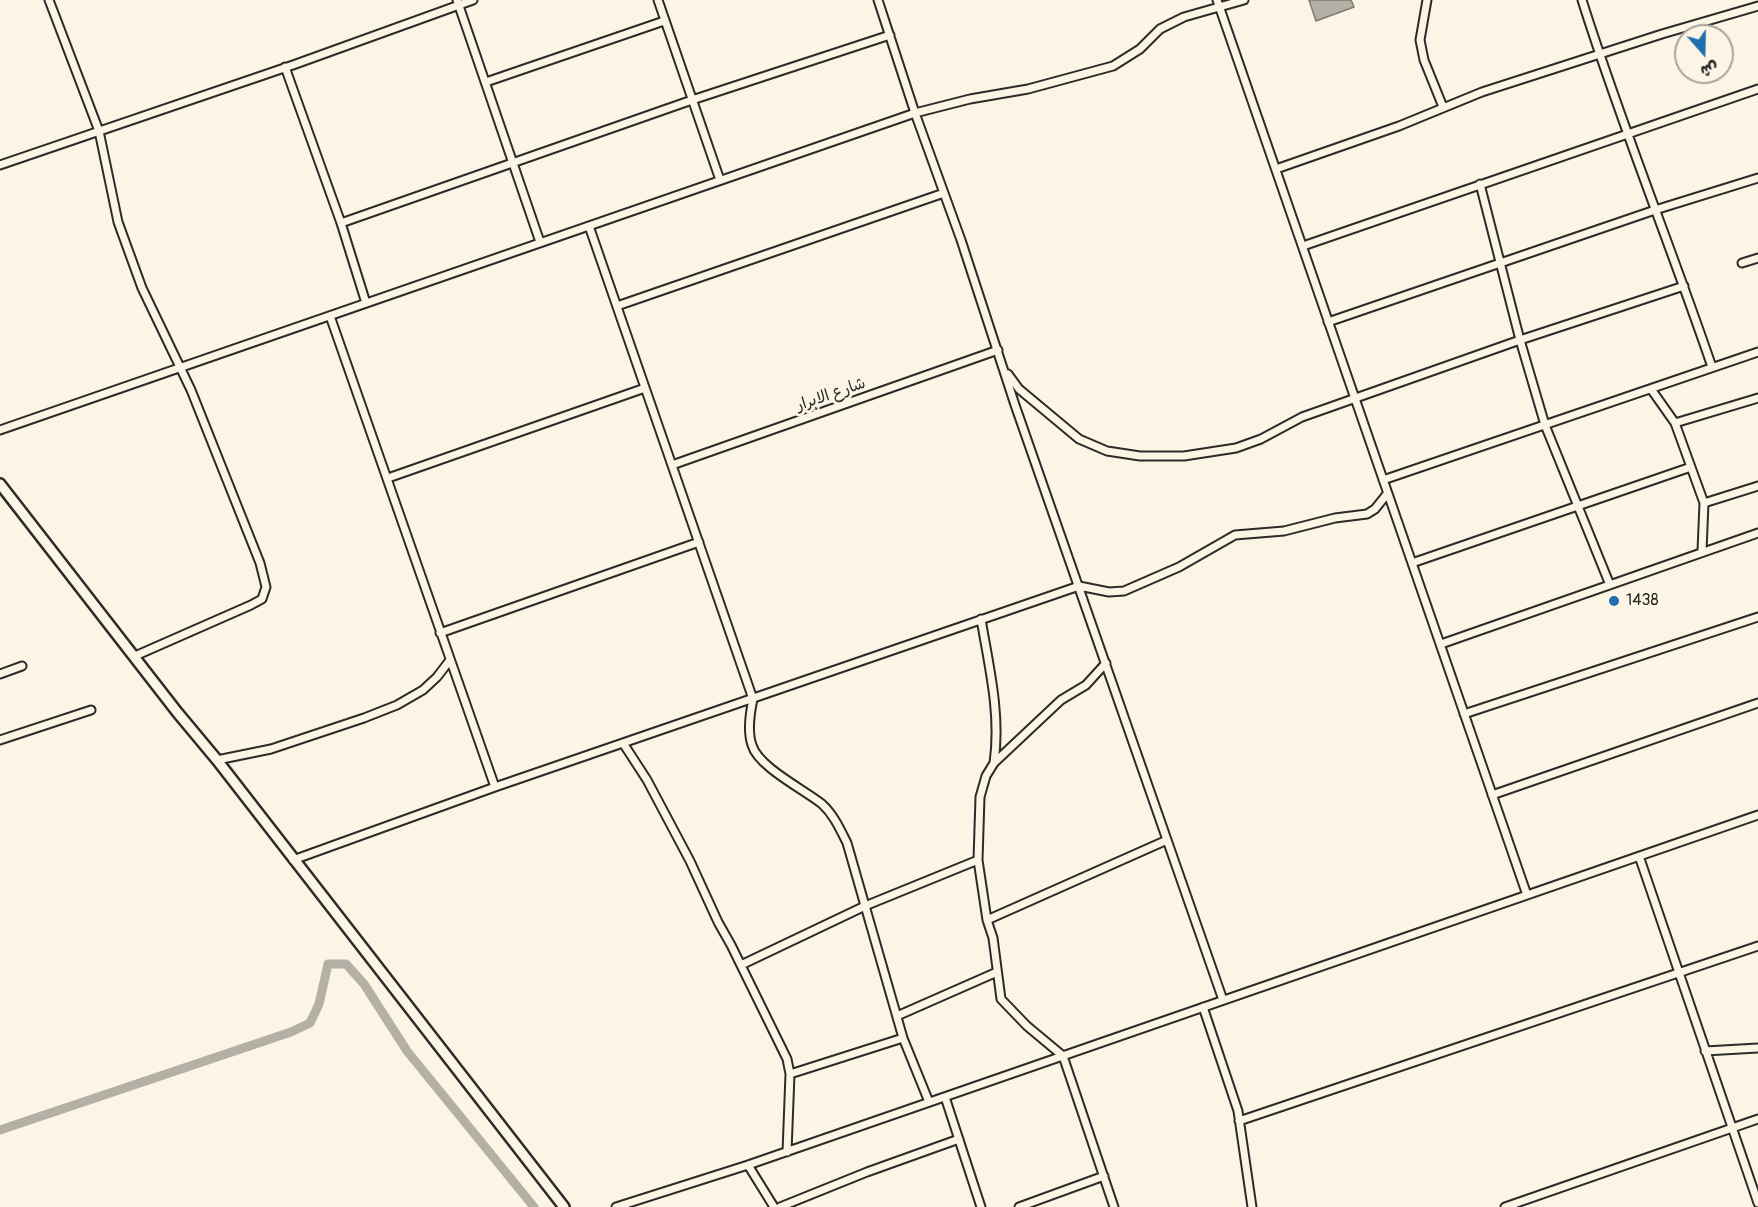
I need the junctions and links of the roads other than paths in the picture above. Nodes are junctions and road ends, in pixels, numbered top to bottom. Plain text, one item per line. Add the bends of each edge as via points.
1 (49, 0) edge
2 (473, 0) edge
3 (658, 0) edge
4 (878, 0) edge
5 (1217, 0) edge
6 (1244, 0) edge
7 (1427, 0) edge
8 (1582, 0) edge
9 (458, 2) edge
10 (1758, 6) edge
11 (1220, 8) junction
12 (664, 21) junction
13 (890, 35) junction
14 (1600, 54) junction
15 (285, 68) junction
16 (486, 82) junction
17 (1758, 89) edge
18 (692, 100) junction
19 (1443, 107) junction
20 (915, 113) junction
21 (99, 131) junction
22 (1627, 135) junction
23 (513, 162) junction
24 (0, 165) edge
25 (1276, 169) junction
26 (1758, 178) edge
27 (720, 180) junction
28 (1480, 184) junction
29 (944, 193) junction
30 (1655, 210) junction
31 (341, 223) junction
32 (589, 226) junction
33 (540, 242) junction
34 (1303, 246) junction
35 (1758, 258) edge
36 (1742, 263) dead end
37 (1500, 264) junction
38 (1684, 286) junction
39 (366, 303) junction
40 (616, 306) junction
41 (330, 316) junction
42 (1328, 322) junction
43 (1520, 340) junction
44 (998, 350) junction
45 (1758, 352) edge
46 (1712, 367) junction
47 (180, 368) junction
48 (1004, 369) junction
49 (645, 388) junction
50 (1651, 388) junction
51 (1354, 398) junction
52 (1758, 398) edge
53 (1675, 423) junction
54 (1545, 424) junction
55 (0, 430) edge
56 (672, 465) junction
57 (1691, 467) junction
58 (388, 478) junction
59 (1383, 480) junction
60 (0, 484) edge
61 (1758, 486) edge
62 (1388, 494) junction
63 (1704, 503) junction
64 (1578, 506) junction
65 (1758, 533) edge
66 (699, 543) junction
67 (1702, 551) junction
68 (1412, 563) junction
69 (1610, 585) junction
70 (1079, 586) junction
71 (1758, 617) edge
72 (981, 619) junction
73 (440, 633) junction
74 (1441, 644) junction
75 (135, 656) junction
76 (450, 660) junction
77 (1106, 663) junction
78 (22, 666) dead end
79 (0, 674) edge
80 (753, 699) junction
81 (1758, 703) edge
82 (91, 710) dead end
83 (1464, 714) junction
84 (0, 740) edge
85 (623, 743) junction
86 (217, 760) junction
87 (994, 763) junction
88 (495, 787) junction
89 (1492, 795) junction
90 (1758, 815) edge
91 (1167, 840) junction
92 (1639, 856) junction
93 (293, 860) junction
94 (978, 860) junction
95 (1527, 895) junction
96 (865, 906) junction
97 (987, 920) junction
98 (1758, 946) edge
99 (741, 965) junction
100 (997, 972) junction
101 (1678, 973) junction
102 (1223, 1000) junction
103 (1203, 1007) junction
104 (897, 1016) junction
105 (903, 1038) junction
106 (1758, 1048) edge
107 (1705, 1051) junction
108 (1063, 1056) junction
109 (790, 1074) junction
110 (945, 1097) junction
111 (929, 1102) junction
112 (1758, 1119) edge
113 (1239, 1122) junction
114 (1731, 1128) junction
115 (958, 1139) junction
116 (787, 1152) junction
117 (748, 1165) junction
118 (1104, 1176) junction
119 (1758, 1203) edge
120 (564, 1207) edge
121 (616, 1207) edge
122 (774, 1207) edge
123 (780, 1207) edge
124 (981, 1207) edge
125 (1019, 1207) edge
126 (1114, 1207) edge
127 (1253, 1207) edge
128 (1505, 1207) edge

1 - 21 street
2 - 9 street
3 - 12 street
4 - 13 street
5 - 11 street
6 - 11 street
7 - 19 street via 1420,40
8 - 14 street
9 - 15 street
9 - 16 street
10 - 14 street
11 - 20 street via 1184,16 1160,29 1140,49 1113,66 1028,90
11 - 25 street
12 - 16 street
12 - 18 street
13 - 18 street
13 - 20 street
14 - 19 street
14 - 22 street
15 - 21 street
15 - 31 street
16 - 23 street
17 - 22 street
18 - 23 street
18 - 27 street
19 - 25 street
20 - 27 street
20 - 29 street
21 - 24 street
21 - 47 street via 118,222 142,288
22 - 28 street
22 - 30 street
23 - 31 street
23 - 33 street
25 - 34 street
26 - 30 street
27 - 32 street
28 - 34 street
28 - 37 street
29 - 40 street
29 - 44 street
30 - 37 street
30 - 38 street
31 - 39 street
32 - 33 street
32 - 40 street
33 - 39 street
34 - 42 street
35 - 36 street
37 - 42 street
37 - 43 street
38 - 43 street
38 - 46 street
39 - 41 street
40 - 49 street
41 - 47 street
41 - 58 street
42 - 51 street
43 - 51 street
43 - 54 street
44 - 48 street
44 - 56 street, شارع الابرار
45 - 46 street
46 - 50 street
47 - 55 street
47 - 75 street via 260,563 266,593 251,605
48 - 51 street via 1019,389 1079,439 1107,451 1140,456 1184,456 1236,448
48 - 70 street
49 - 56 street
49 - 58 street
50 - 53 street
50 - 54 street
51 - 59 street
52 - 53 street
53 - 57 street
54 - 59 street
54 - 64 street
56 - 66 street
57 - 63 street
57 - 64 street
58 - 73 street
59 - 62 street
60 - 75 street
61 - 63 street
62 - 68 street
62 - 70 street via 1367,514 1284,531 1235,535 1179,567 1124,591
63 - 67 street
64 - 68 street
64 - 69 street
65 - 67 street
66 - 73 street
66 - 80 street
67 - 69 street
68 - 74 street
69 - 74 street
70 - 72 street
70 - 77 street
71 - 83 street
72 - 80 street
72 - 87 street via 997,717
73 - 76 street
74 - 83 street
75 - 86 street
76 - 86 street via 423,690 397,705 271,749
76 - 88 street
77 - 87 street via 1086,685 1055,705
77 - 91 street
78 - 79 street
80 - 85 street
80 - 96 street via 752,747 835,819 847,843
81 - 89 street
82 - 84 street
83 - 89 street
85 - 88 street
85 - 99 street via 647,780
86 - 93 street
87 - 94 street via 980,797
88 - 93 street
89 - 95 street
90 - 92 street
91 - 97 street
91 - 102 street
92 - 95 street
92 - 101 street
93 - 120 street
94 - 96 street
94 - 97 street
95 - 102 street
96 - 99 street
96 - 104 street
97 - 100 street
98 - 101 street
99 - 109 street via 787,1059
100 - 104 street
100 - 108 street via 1001,999
101 - 107 street
101 - 113 street
102 - 103 street
103 - 108 street
103 - 113 street
104 - 105 street
105 - 109 street
105 - 111 street
106 - 107 street
107 - 114 street
108 - 110 street
108 - 118 street
109 - 116 street
110 - 111 street
110 - 115 street
111 - 116 street
112 - 114 street
113 - 127 street
114 - 119 street
114 - 128 street
115 - 123 street
115 - 124 street
116 - 117 street
117 - 121 street
117 - 122 street
118 - 125 street
118 - 126 street

